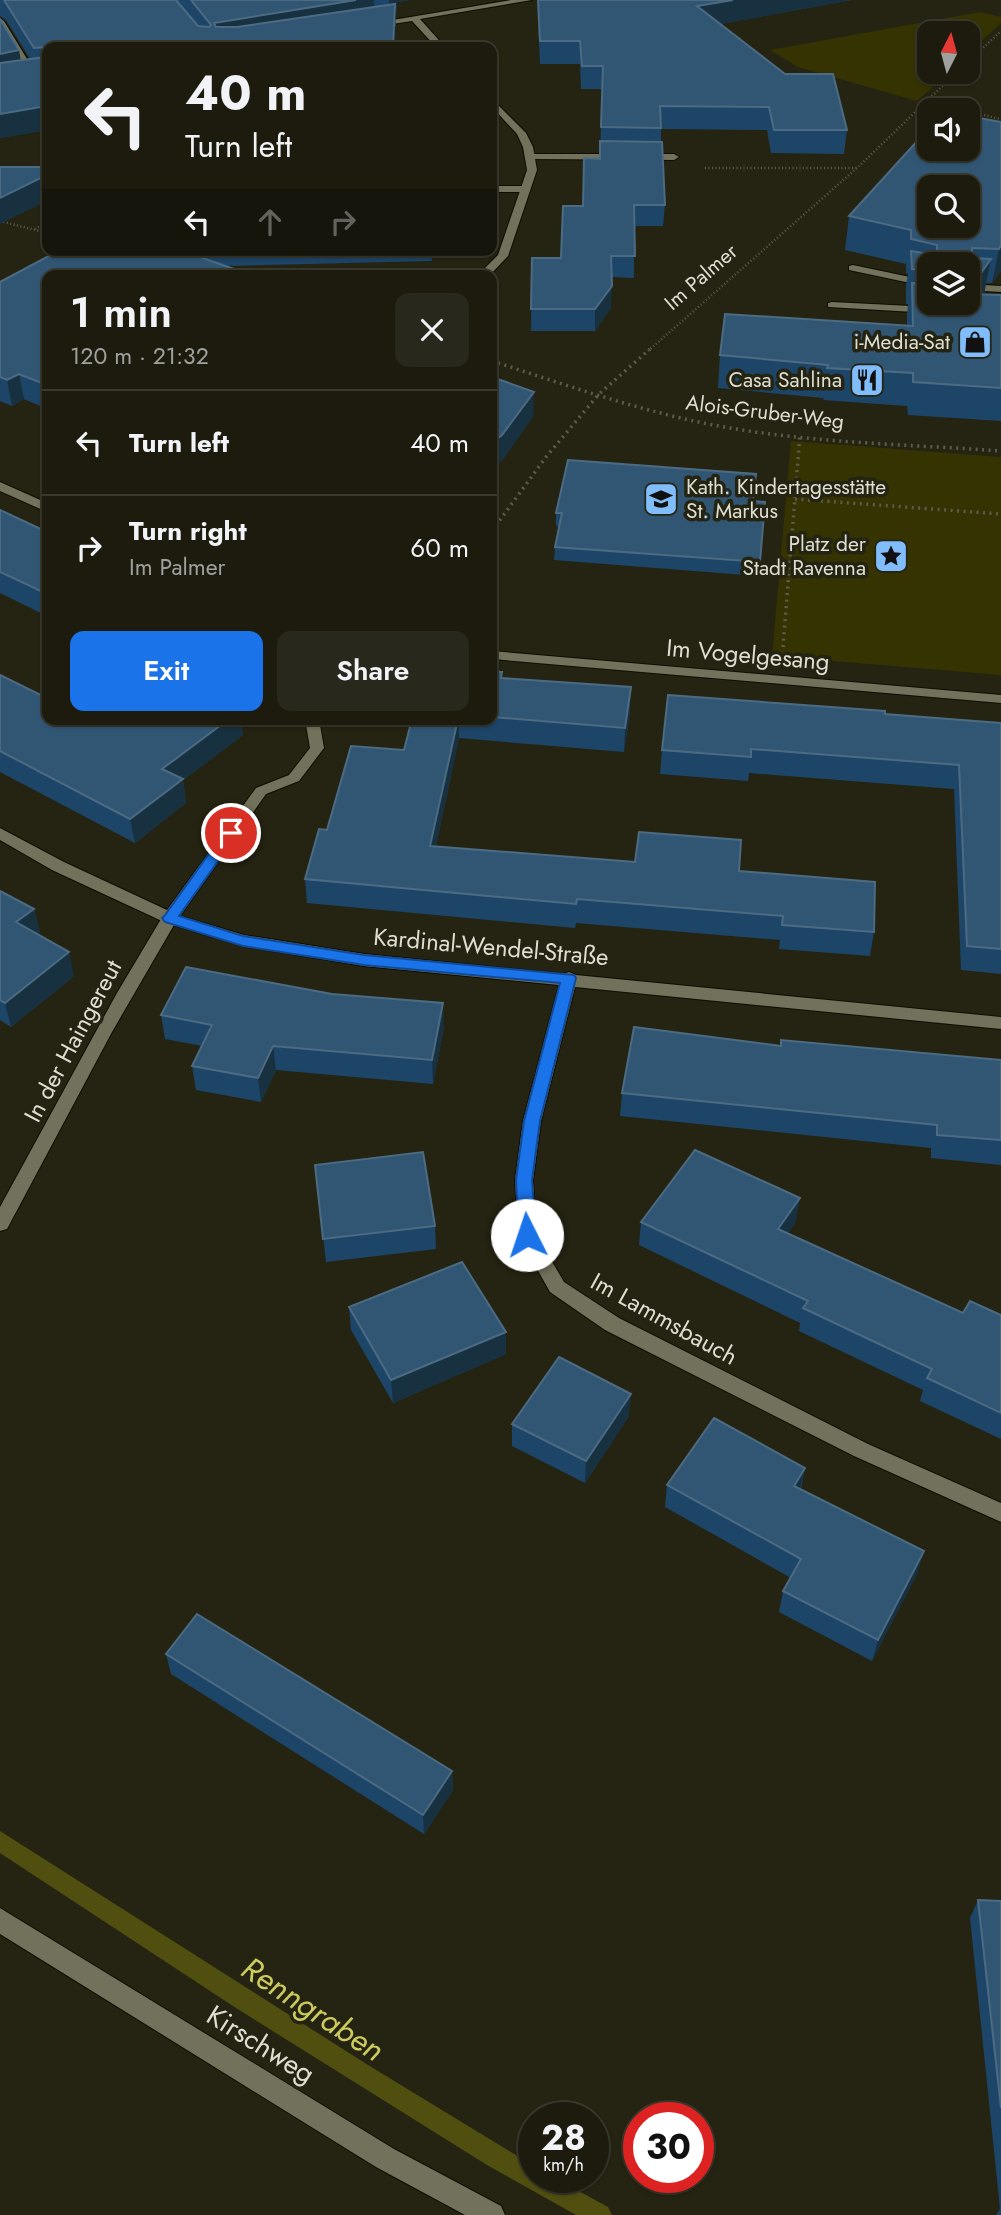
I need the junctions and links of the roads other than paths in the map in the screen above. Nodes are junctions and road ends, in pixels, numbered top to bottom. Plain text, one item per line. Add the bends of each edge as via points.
1 (528, 0) edge
2 (414, 18) junction
3 (0, 21) edge
4 (360, 26) edge
5 (436, 42) edge
6 (42, 76) edge
7 (33, 77) junction
8 (22, 79) edge
9 (497, 107) edge
10 (530, 156) junction
11 (674, 157) dead end
12 (497, 189) edge
13 (524, 189) junction
14 (853, 268) dead end
15 (488, 270) edge
16 (917, 281) edge
17 (980, 288) edge
18 (1001, 289) edge
19 (832, 305) dead end
20 (917, 309) edge
21 (0, 486) edge
22 (42, 506) edge
23 (497, 655) edge
24 (1001, 699) edge
25 (313, 725) edge
26 (0, 833) edge
27 (170, 918) junction
28 (569, 978) junction
29 (1001, 1023) edge
30 (0, 1224) edge
31 (1001, 1513) edge
32 (0, 1920) edge
33 (492, 2215) edge

1 - 2 street
2 - 4 street via 382,19
2 - 5 street
3 - 7 street
6 - 7 street
7 - 8 street
9 - 10 street via 521,133
10 - 11 street
10 - 13 street via 532,170
12 - 13 street
13 - 15 street via 503,256
14 - 16 street
17 - 18 street
19 - 20 street
21 - 22 street
23 - 24 street, Im Vogelgesang
25 - 27 street via 317,748 294,778 261,791
26 - 27 street, Kardinal-Wendel-Straße via 58,866
27 - 28 street, Kardinal-Wendel-Straße via 243,940 364,960
27 - 30 street, In der Haingereut via 123,994
28 - 29 street, Kardinal-Wendel-Straße
28 - 31 street, Im Lammsbauch via 532,1121 524,1180 527,1235 557,1287 612,1324 861,1450
32 - 33 street, Kirschweg via 385,2158

